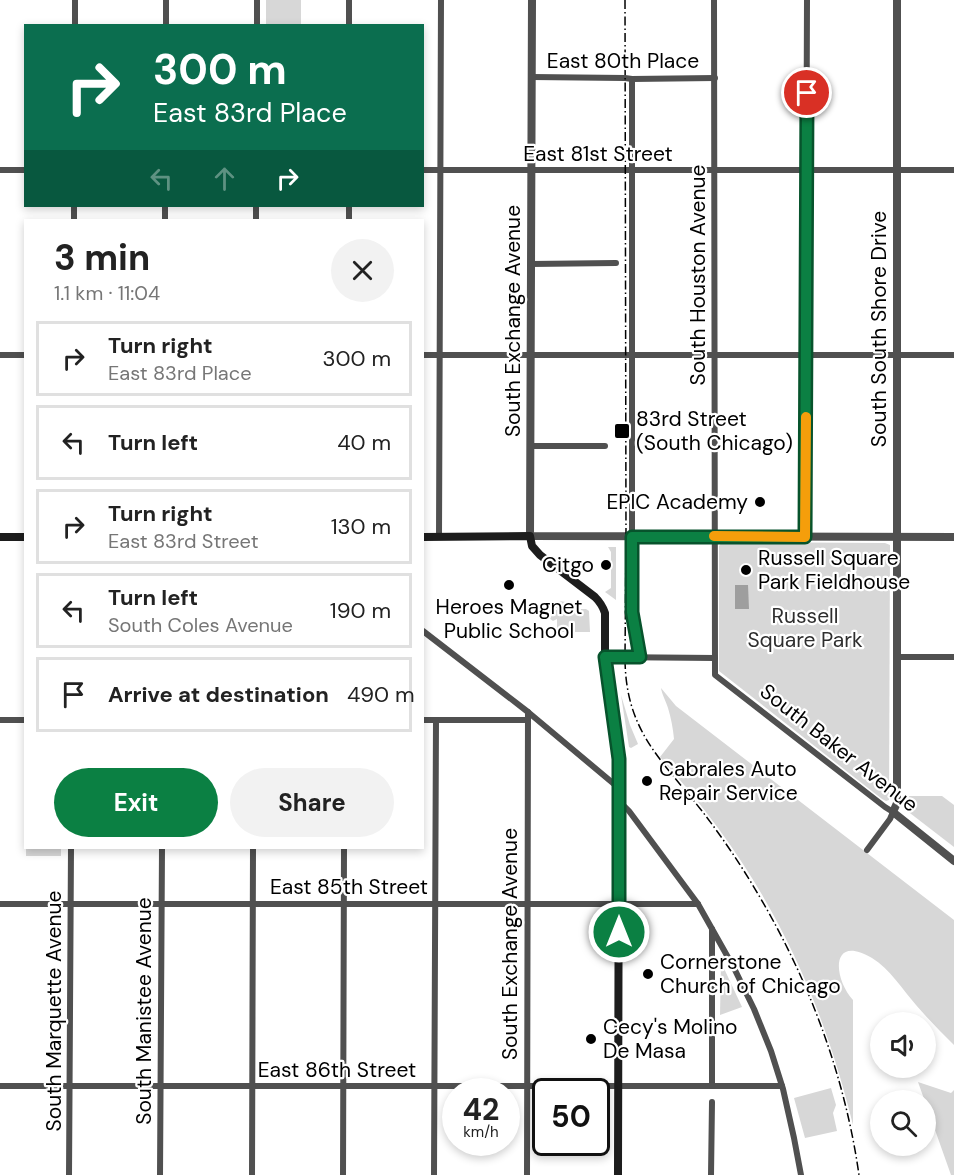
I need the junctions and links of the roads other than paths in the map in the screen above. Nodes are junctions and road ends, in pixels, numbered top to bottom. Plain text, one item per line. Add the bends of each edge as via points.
1 (75, 0) edge
2 (166, 0) edge
3 (257, 0) edge
4 (349, 0) edge
5 (441, 0) edge
6 (532, 0) edge
7 (714, 0) edge
8 (807, 0) edge
9 (897, 0) edge
10 (75, 24) edge
11 (166, 24) edge
12 (257, 24) edge
13 (349, 24) edge
14 (532, 77) junction
15 (715, 78) junction
16 (632, 79) junction
17 (0, 170) edge
18 (24, 170) edge
19 (424, 170) edge
20 (440, 170) junction
21 (531, 170) junction
22 (632, 170) junction
23 (715, 170) junction
24 (806, 170) junction
25 (897, 170) junction
26 (954, 170) edge
27 (616, 263) dead end
28 (531, 264) junction
29 (0, 355) edge
30 (24, 355) edge
31 (424, 355) edge
32 (440, 355) junction
33 (531, 355) junction
34 (632, 355) junction
35 (715, 355) junction
36 (806, 355) junction
37 (897, 355) junction
38 (954, 355) edge
39 (530, 446) junction
40 (605, 446) dead end
41 (530, 536) junction
42 (715, 536) junction
43 (0, 537) edge
44 (24, 537) edge
45 (424, 537) edge
46 (439, 537) junction
47 (632, 537) junction
48 (805, 537) junction
49 (896, 537) junction
50 (954, 537) edge
51 (424, 632) edge
52 (605, 657) junction
53 (640, 657) junction
54 (896, 657) junction
55 (954, 657) edge
56 (715, 658) junction
57 (528, 716) junction
58 (0, 720) edge
59 (24, 720) edge
60 (424, 720) edge
61 (436, 720) junction
62 (620, 790) junction
63 (620, 802) junction
64 (893, 812) junction
65 (71, 849) edge
66 (162, 849) edge
67 (253, 849) edge
68 (344, 849) edge
69 (867, 849) dead end
70 (954, 861) edge
71 (0, 904) edge
72 (71, 904) junction
73 (161, 904) junction
74 (253, 904) junction
75 (344, 904) junction
76 (435, 904) junction
77 (528, 904) junction
78 (619, 904) junction
79 (698, 904) junction
80 (712, 928) junction
81 (0, 1086) edge
82 (70, 1086) junction
83 (160, 1086) junction
84 (252, 1086) junction
85 (343, 1086) junction
86 (434, 1086) junction
87 (527, 1086) junction
88 (618, 1086) junction
89 (712, 1086) junction
90 (783, 1088) junction
91 (712, 1102) dead end
92 (69, 1175) edge
93 (160, 1175) edge
94 (252, 1175) edge
95 (343, 1175) edge
96 (434, 1175) edge
97 (527, 1175) edge
98 (618, 1175) edge
99 (711, 1175) edge
100 (801, 1175) edge

1 - 10 street
2 - 11 street
3 - 12 street
4 - 13 street
5 - 20 street
6 - 14 street, South Exchange Avenue
7 - 15 street, South Houston Avenue
8 - 24 street
9 - 25 street, South South Shore Drive
14 - 16 street, East 80th Place
14 - 21 street, South Exchange Avenue
15 - 16 street, East 80th Place
15 - 23 street, South Houston Avenue
16 - 22 street
17 - 18 street
19 - 20 street, East 81st Street
20 - 21 street, East 81st Street
20 - 32 street
21 - 22 street, East 81st Street
21 - 28 street, South Exchange Avenue
22 - 23 street, East 81st Street
22 - 34 street
23 - 24 street, East 81st Street
23 - 35 street, South Houston Avenue
24 - 25 street, East 81st Street
24 - 36 street
25 - 26 street, East 81st Street
25 - 37 street, South South Shore Drive
27 - 28 street
28 - 33 street, South Exchange Avenue
29 - 30 street
31 - 32 street
32 - 33 street
32 - 46 street
33 - 34 street
33 - 39 street, South Exchange Avenue
34 - 35 street
34 - 47 street
35 - 36 street
35 - 42 street, South Houston Avenue
36 - 37 street
36 - 48 street
37 - 38 street
37 - 49 street, South South Shore Drive
39 - 40 street
39 - 41 street, South Exchange Avenue
41 - 46 main road
41 - 47 street
41 - 52 main road via 540,555 599,601 605,613
42 - 47 street
42 - 48 street
42 - 56 street, South Houston Avenue
43 - 44 main road
45 - 46 main road
47 - 53 street via 632,612
48 - 49 street
49 - 50 street
49 - 54 street, South South Shore Drive
51 - 57 street
52 - 53 street
52 - 62 main road
53 - 56 street
54 - 55 street
54 - 64 street, South South Shore Drive via 897,803
56 - 64 street, South Baker Avenue via 715,675
57 - 61 street
57 - 62 street
57 - 77 street, South Exchange Avenue
58 - 59 street
60 - 61 street
61 - 76 street
62 - 63 main road
63 - 78 main road
63 - 79 street
64 - 69 street
64 - 70 street, South Baker Avenue
65 - 72 street, South Marquette Avenue
66 - 73 street, South Manistee Avenue
67 - 74 street
68 - 75 street
71 - 72 street, East 85th Street
72 - 73 street, East 85th Street
72 - 82 street, South Marquette Avenue
73 - 74 street, East 85th Street
73 - 83 street, South Manistee Avenue
74 - 75 street, East 85th Street
74 - 84 street
75 - 76 street, East 85th Street
75 - 85 street
76 - 77 street, East 85th Street
76 - 86 street
77 - 78 street, East 85th Street
77 - 87 street, South Exchange Avenue
78 - 79 street, East 85th Street
78 - 88 main road
79 - 80 street
80 - 89 street
80 - 90 street via 754,1009
81 - 82 street, East 86th Street
82 - 83 street, East 86th Street
82 - 92 street, South Marquette Avenue
83 - 84 street, East 86th Street
83 - 93 street, South Manistee Avenue
84 - 85 street, East 86th Street
84 - 94 street
85 - 86 street, East 86th Street
85 - 95 street
86 - 87 street, East 86th Street
86 - 96 street
87 - 88 street, East 86th Street
87 - 97 street, South Exchange Avenue
88 - 89 street, East 86th Street
88 - 98 main road
89 - 90 street, East 86th Street
90 - 100 street
91 - 99 street

